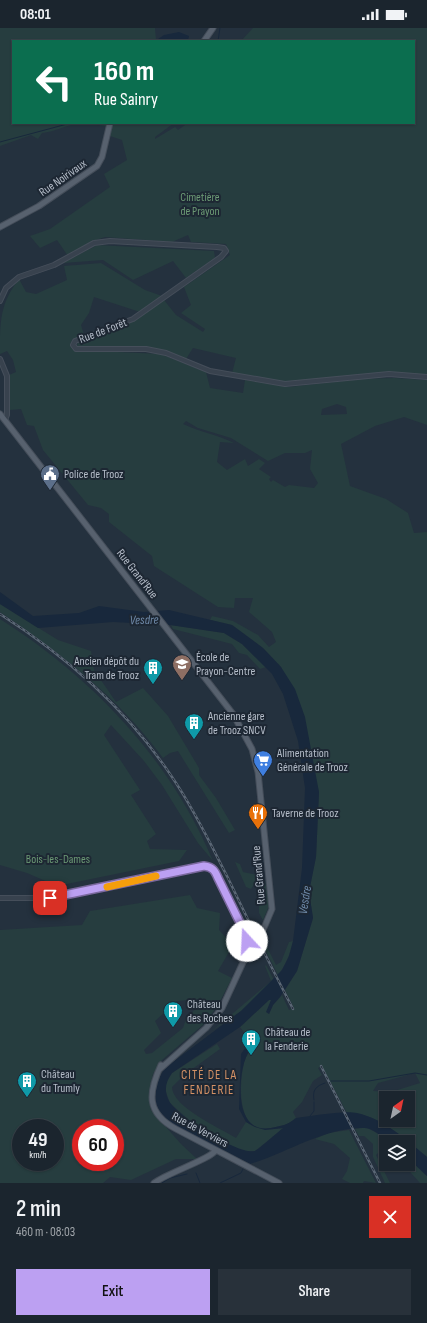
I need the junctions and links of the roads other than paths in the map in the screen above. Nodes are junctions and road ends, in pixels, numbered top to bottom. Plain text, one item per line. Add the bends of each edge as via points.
1 (213, 28) edge
2 (205, 40) edge
3 (109, 124) edge
4 (0, 227) edge
5 (0, 301) edge
6 (0, 359) edge
7 (427, 377) edge
8 (0, 414) edge
9 (5, 420) junction
10 (261, 797) junction
11 (0, 898) edge
12 (240, 924) junction
13 (250, 941) junction
14 (254, 947) junction
15 (245, 949) junction
16 (216, 1150) junction
17 (154, 1183) edge
18 (279, 1183) edge

1 - 2 main road
3 - 4 main road, Rue Noirivaux via 102,157 97,166 39,206
5 - 7 street, Rue de Forêt via 6,288 20,277 54,265 94,243 110,241 217,246 226,251 221,257 133,319 74,341 73,345 76,348 96,350 146,349 166,353 210,371 285,384 389,374
6 - 9 street via 7,376
8 - 9 main road, Rue Grand'Rue
9 - 10 main road, Rue Grand'Rue via 239,724 256,760
10 - 13 main road, Rue Grand'Rue via 270,906 258,935
10 - 14 main road, Rue Grand'Rue via 272,906 268,923
11 - 12 street via 50,898 204,866 214,870
12 - 13 street
12 - 15 street
13 - 14 main road
13 - 15 main road, Rue Grand'Rue
14 - 15 main road, Rue Grand'Rue
15 - 16 main road, Rue de Verviers via 227,999 217,1016 160,1069 153,1083 152,1098 158,1116 166,1124
16 - 17 main road via 211,1156
16 - 18 main road, Rue de Verviers

